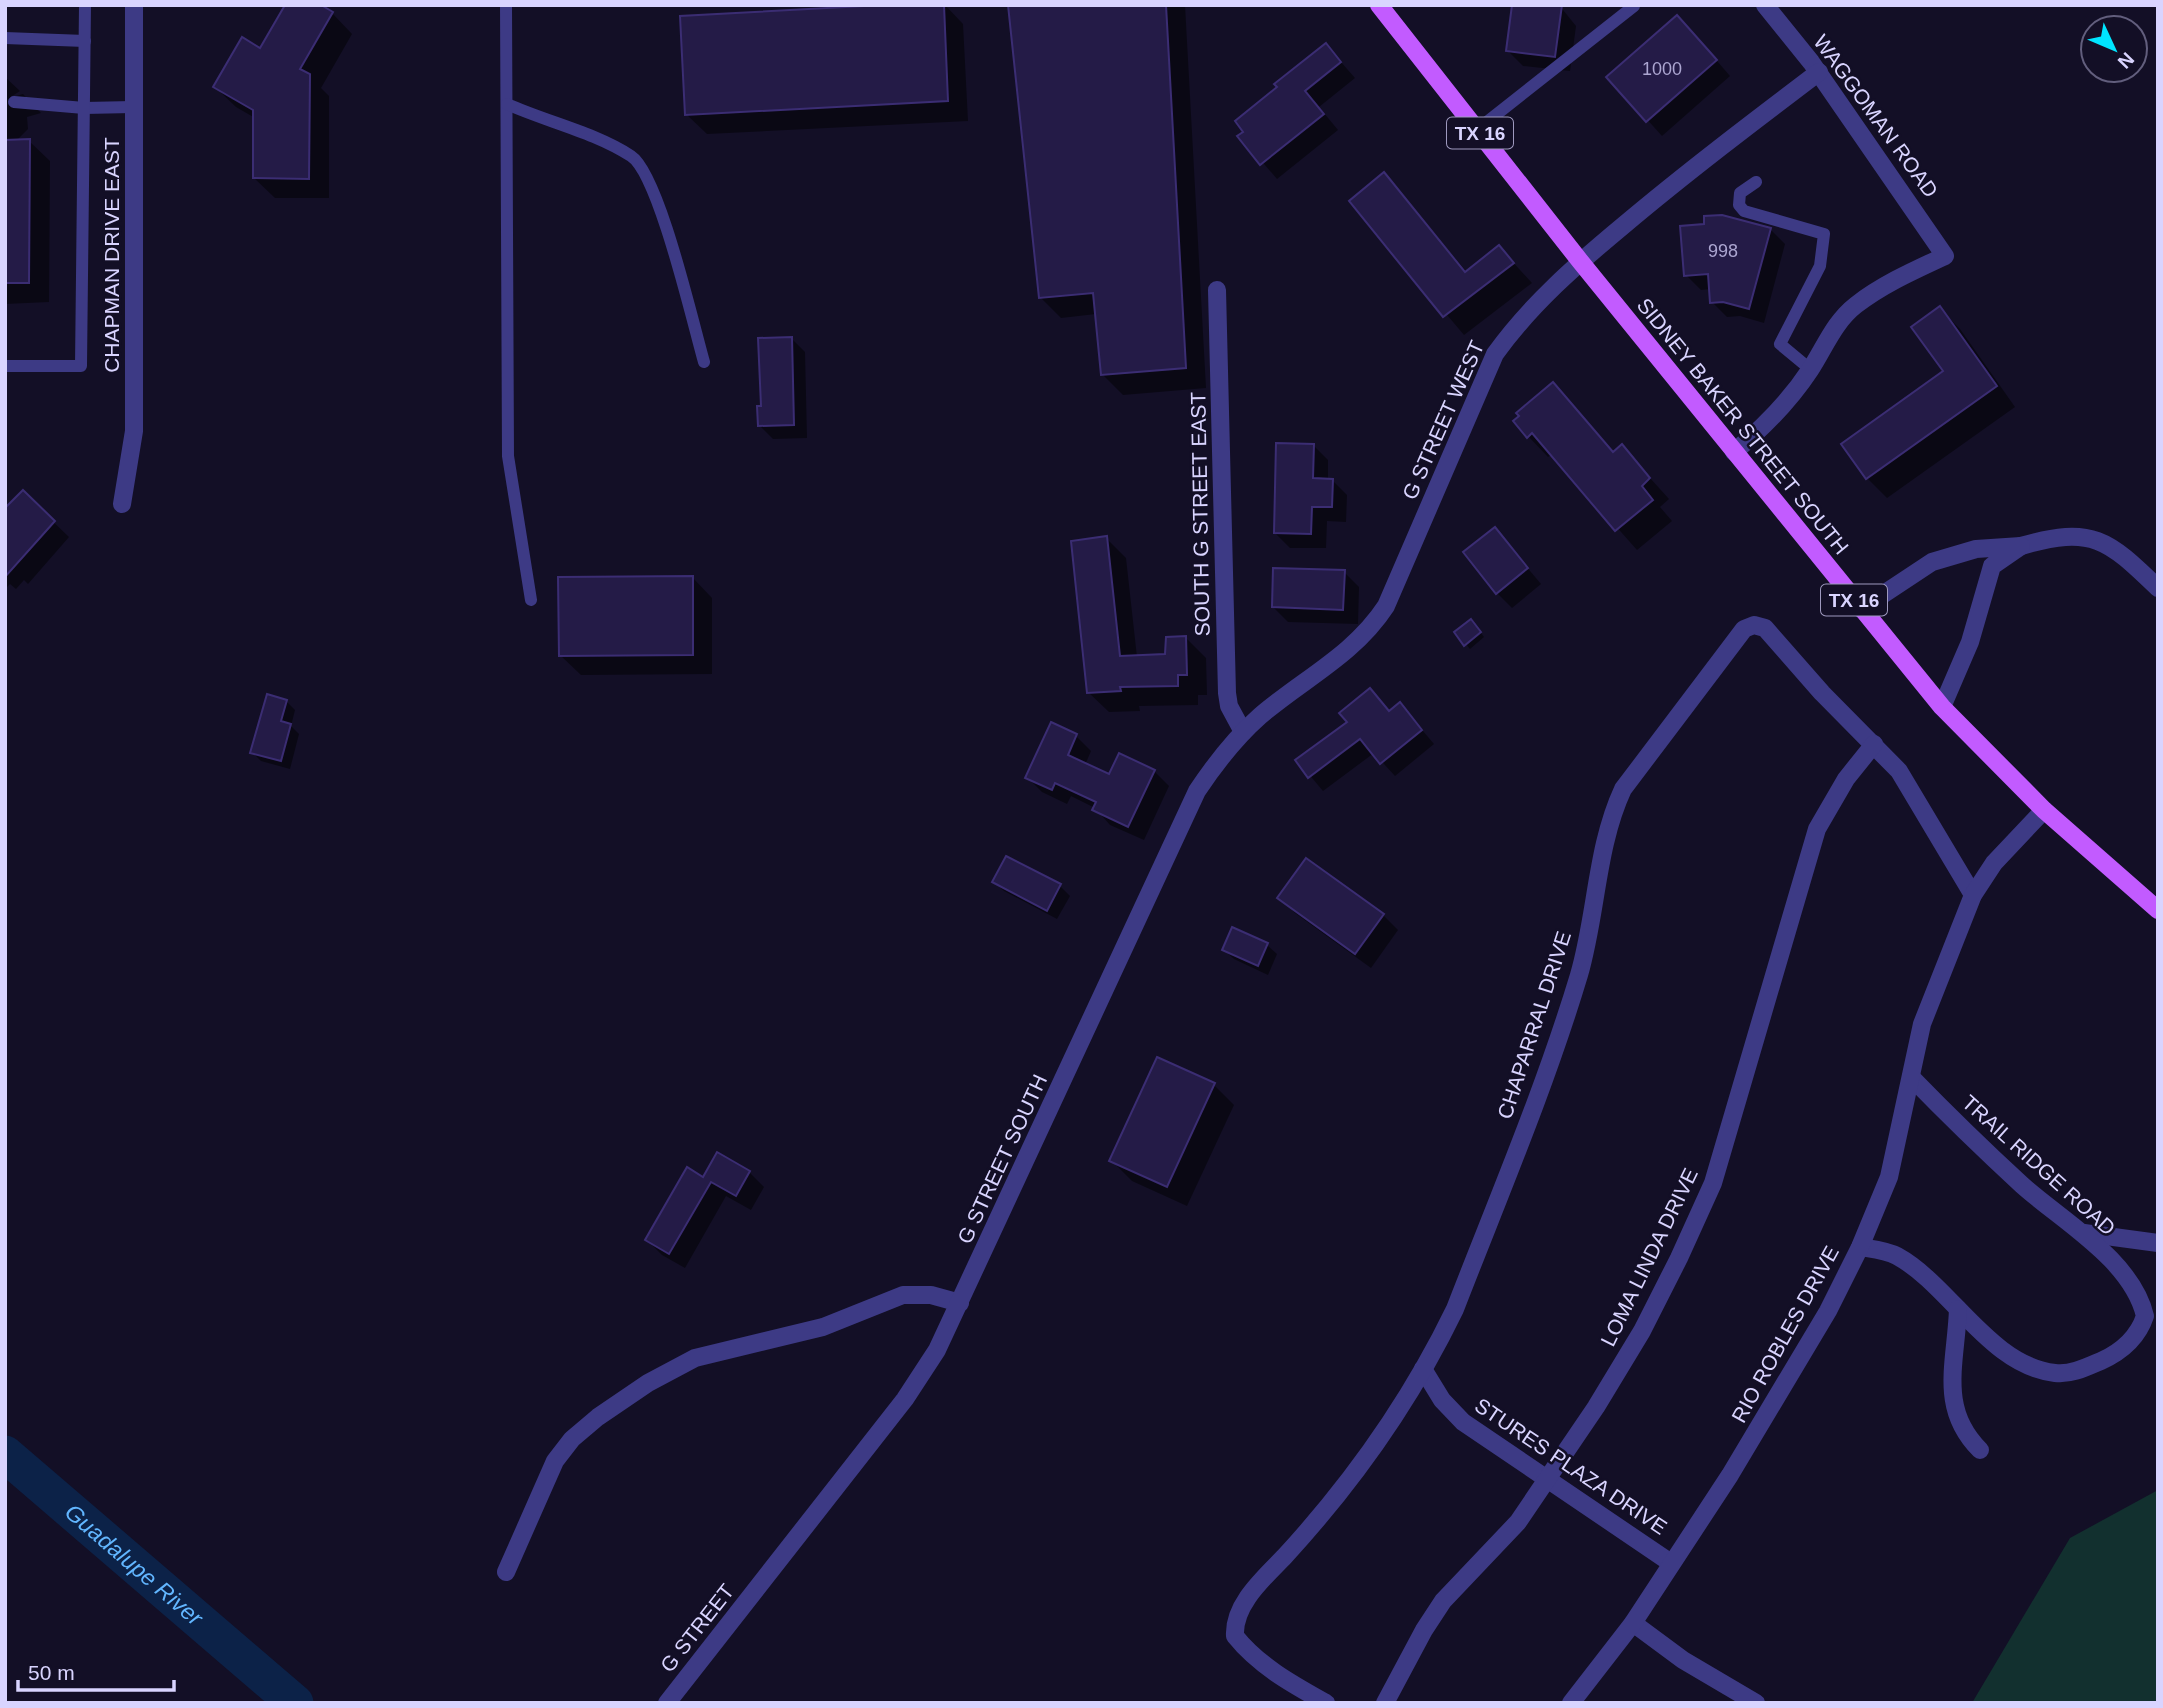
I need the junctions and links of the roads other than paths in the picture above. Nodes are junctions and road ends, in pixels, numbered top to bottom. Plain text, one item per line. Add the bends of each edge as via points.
1 (85, 5) edge
2 (134, 5) edge
3 (506, 5) edge
4 (1378, 5) edge
5 (1765, 5) edge
6 (1634, 6) edge
7 (5, 38) edge
8 (85, 41) junction
9 (1819, 72) junction
10 (14, 102) dead end
11 (507, 104) junction
12 (133, 107) junction
13 (84, 108) junction
14 (1478, 129) junction
15 (1756, 182) dead end
16 (1580, 261) junction
17 (1217, 290) dead end
18 (704, 362) dead end
19 (5, 366) edge
20 (1810, 369) junction
21 (1734, 452) junction
22 (122, 504) dead end
23 (2021, 546) junction
24 (2158, 588) edge
25 (531, 600) dead end
26 (1861, 609) junction
27 (1942, 707) junction
28 (1243, 732) junction
29 (1874, 744) junction
30 (2044, 810) junction
31 (1973, 895) junction
32 (2158, 910) edge
33 (1910, 1077) junction
34 (2084, 1233) junction
35 (2158, 1243) edge
36 (1860, 1247) junction
37 (960, 1303) junction
38 (1958, 1309) junction
39 (1423, 1369) junction
40 (1980, 1450) dead end
41 (1548, 1478) junction
42 (1671, 1563) junction
43 (506, 1572) dead end
44 (763, 1582) joint
45 (1633, 1622) junction
46 (667, 1703) edge
47 (1326, 1703) edge
48 (1385, 1703) edge
49 (1571, 1703) edge
50 (1756, 1703) edge

1 - 8 lane
2 - 12 street, CHAPMAN DRIVE EAST
3 - 11 lane
4 - 14 main road, SIDNEY BAKER STREET SOUTH / TX 16
5 - 9 street, WAGGOMAN ROAD
6 - 14 lane
7 - 8 lane
8 - 13 lane
9 - 16 street, G STREET WEST
9 - 20 street, WAGGOMAN ROAD via 1945,256 1899,277 1855,305 1830,333
10 - 13 lane
11 - 18 lane via 634,158 653,186
11 - 25 lane via 508,456
12 - 13 lane
12 - 22 street, CHAPMAN DRIVE EAST via 134,430
13 - 19 lane via 80,366
14 - 16 main road, SIDNEY BAKER STREET SOUTH / TX 16
15 - 20 lane via 1740,193 1739,205 1744,211 1824,234 1820,267 1780,344
16 - 21 main road, SIDNEY BAKER STREET SOUTH / TX 16
16 - 28 street, G STREET WEST via 1520,321 1495,354 1377,620 1348,652
17 - 28 street, SOUTH G STREET EAST via 1227,693
20 - 21 street via 1772,420
21 - 26 main road, SIDNEY BAKER STREET SOUTH / TX 16
23 - 24 street via 2053,536 2095,540 2117,549
23 - 26 street via 1976,549 1932,562
23 - 27 street via 1992,566 1970,642
26 - 27 main road, SIDNEY BAKER STREET SOUTH / TX 16
27 - 30 main road, SIDNEY BAKER STREET SOUTH / TX 16
28 - 37 street, G STREET SOUTH via 1197,792
29 - 31 street, CHAPARRAL DRIVE via 1920,802
29 - 39 street, CHAPARRAL DRIVE via 1765,628 1754,625 1736,637 1623,789 1611,815 1594,910 1563,1024 1455,1309
29 - 41 street, LOMA LINDA DRIVE via 1817,829 1713,1183 1637,1341
30 - 31 street, RIO ROBLES DRIVE via 1994,863
30 - 32 main road, SIDNEY BAKER STREET SOUTH / TX 16
31 - 33 street, RIO ROBLES DRIVE via 1932,994
33 - 34 street, TRAIL RIDGE ROAD via 2024,1187
33 - 36 street, RIO ROBLES DRIVE via 1897,1152
34 - 35 street
34 - 38 street, TRAIL RIDGE ROAD via 2133,1288 2144,1316 2130,1342 2109,1357 2081,1370 2057,1373 2035,1368
36 - 38 street, TRAIL RIDGE ROAD via 1896,1255
36 - 42 street, RIO ROBLES DRIVE via 1828,1311
37 - 43 street via 931,1295 902,1296 823,1327 695,1358 648,1383 598,1417 555,1461
37 - 44 street, G STREET SOUTH via 905,1399
38 - 40 street via 1954,1411 1964,1434
39 - 41 street, STURES PLAZA DRIVE via 1442,1400 1463,1422
39 - 47 street, CHAPARRAL DRIVE via 1354,1470 1242,1605 1235,1636 1263,1664
41 - 42 street, STURES PLAZA DRIVE
41 - 48 street, LOMA LINDA DRIVE via 1518,1522 1443,1601
42 - 45 street, RIO ROBLES DRIVE
44 - 46 street, G STREET
45 - 49 street, RIO ROBLES DRIVE
45 - 50 street via 1684,1660

